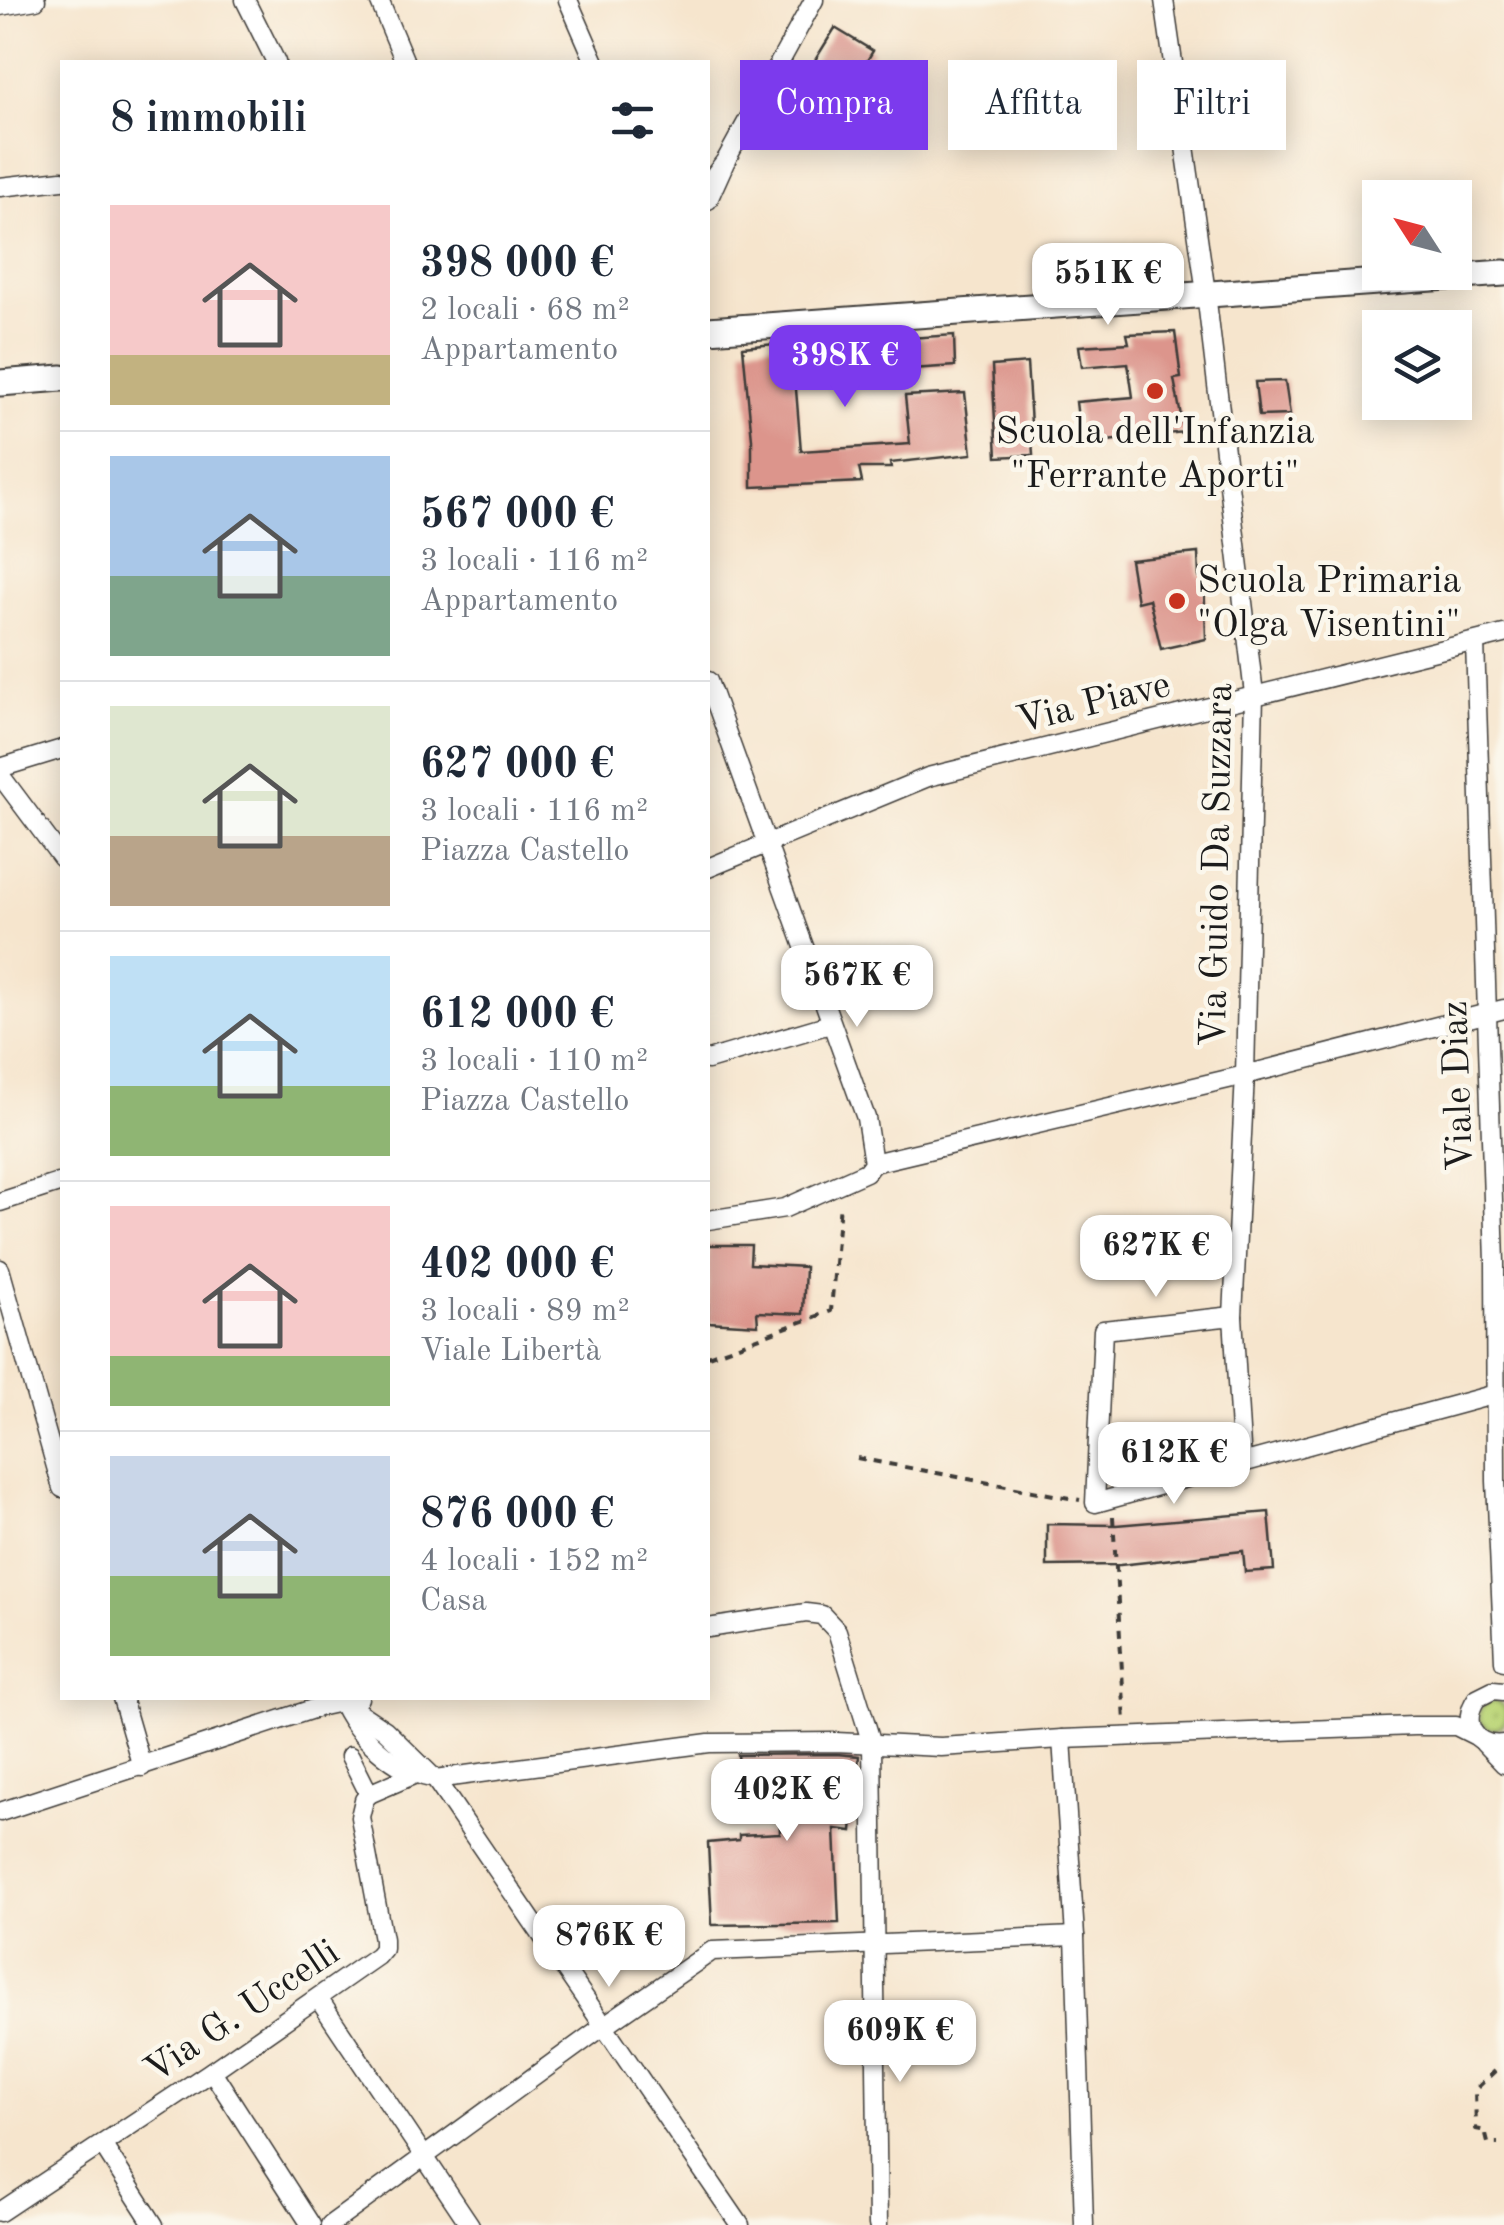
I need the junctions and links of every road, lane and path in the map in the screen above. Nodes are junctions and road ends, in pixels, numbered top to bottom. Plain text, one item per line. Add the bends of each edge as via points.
1 (36, 0) edge
2 (246, 0) edge
3 (379, 0) edge
4 (568, 0) edge
5 (814, 0) edge
6 (1164, 0) edge
7 (0, 6) edge
8 (275, 60) edge
9 (404, 60) edge
10 (593, 60) edge
11 (726, 160) junction
12 (60, 180) edge
13 (710, 181) edge
14 (0, 187) edge
15 (710, 196) edge
16 (1504, 273) edge
17 (1206, 292) junction
18 (710, 330) edge
19 (60, 378) edge
20 (0, 383) edge
21 (1504, 634) edge
22 (1475, 642) junction
23 (710, 687) edge
24 (1254, 694) junction
25 (60, 750) edge
26 (0, 772) edge
27 (765, 844) junction
28 (60, 855) edge
29 (710, 867) edge
30 (1495, 1010) edge
31 (830, 1024) junction
32 (710, 1059) edge
33 (1245, 1075) junction
34 (873, 1163) junction
35 (60, 1183) edge
36 (842, 1183) junction
37 (0, 1202) edge
38 (710, 1220) edge
39 (1500, 1262) edge
40 (0, 1269) edge
41 (1233, 1316) junction
42 (710, 1355) edge
43 (1496, 1394) junction
44 (856, 1458) dead end
45 (1242, 1464) junction
46 (60, 1481) edge
47 (1103, 1500) junction
48 (710, 1628) edge
49 (1503, 1654) edge
50 (1504, 1692) edge
51 (123, 1700) edge
52 (343, 1700) edge
53 (346, 1700) edge
54 (347, 1700) edge
55 (1474, 1702) junction
56 (1414, 1726) junction
57 (1126, 1736) junction
58 (1062, 1739) junction
59 (1479, 1739) junction
60 (872, 1744) junction
61 (1504, 1744) edge
62 (350, 1756) dead end
63 (1504, 1764) edge
64 (142, 1768) junction
65 (413, 1775) junction
66 (435, 1778) junction
67 (369, 1794) junction
68 (0, 1812) edge
69 (1075, 1936) junction
70 (874, 1946) junction
71 (318, 1998) junction
72 (605, 2025) junction
73 (212, 2071) junction
74 (1496, 2071) dead end
75 (1498, 2143) dead end
76 (102, 2144) junction
77 (424, 2159) junction
78 (0, 2212) edge
79 (154, 2225) edge
80 (311, 2225) edge
81 (330, 2225) edge
82 (470, 2225) edge
83 (740, 2225) edge
84 (878, 2225) edge
85 (1084, 2225) edge

1 - 7 street
2 - 8 street
3 - 9 street
4 - 10 street
5 - 11 street
6 - 17 street, Via Guido Da Suzzara
11 - 13 street
11 - 15 street
12 - 14 street
16 - 17 street
17 - 18 street
17 - 24 street, Via Guido Da Suzzara
19 - 20 street
21 - 22 street, Via Piave
22 - 24 street, Via Piave
22 - 30 street, Viale Diaz
23 - 27 street
24 - 27 street, Via Piave via 928,777
24 - 33 street, Via Guido Da Suzzara
25 - 26 street
26 - 28 street
27 - 29 street, Via Piave
27 - 31 street
30 - 33 street
30 - 39 street, Viale Diaz
31 - 32 street
31 - 34 street via 866,1118
33 - 34 street
33 - 41 street, Via Guido Da Suzzara
34 - 36 street
35 - 37 street
36 - 38 street via 786,1208
36 - 42 path via 831,1311
39 - 43 street, Viale Diaz
40 - 46 street
41 - 45 street, Via Guido Da Suzzara
41 - 47 street via 1103,1330
43 - 45 street
43 - 49 street, Viale Diaz
44 - 47 path
45 - 47 street
47 - 57 path
48 - 60 street via 822,1615 836,1631
49 - 55 street
50 - 55 street via 1493,1690
51 - 64 street
52 - 64 street
53 - 65 street via 359,1732
54 - 66 street
55 - 56 street via 1452,1718
55 - 59 street via 1468,1717
56 - 57 street
56 - 59 street via 1456,1726
57 - 58 street
58 - 60 street
58 - 69 street
59 - 61 street
59 - 63 street
60 - 66 street via 708,1742
60 - 70 street
62 - 67 street
64 - 68 street
65 - 66 street
65 - 67 street
66 - 72 street
67 - 71 street, Via G. Uccelli via 360,1817 382,1949
69 - 70 street
69 - 85 street
70 - 72 street via 712,1952
70 - 84 street
71 - 73 street, Via G. Uccelli
71 - 77 street
72 - 77 street
72 - 83 street
73 - 76 street, Via G. Uccelli
73 - 80 street
74 - 75 path via 1475,2090 1473,2129
76 - 78 street, Via G. Uccelli
76 - 79 street
77 - 81 street
77 - 82 street

